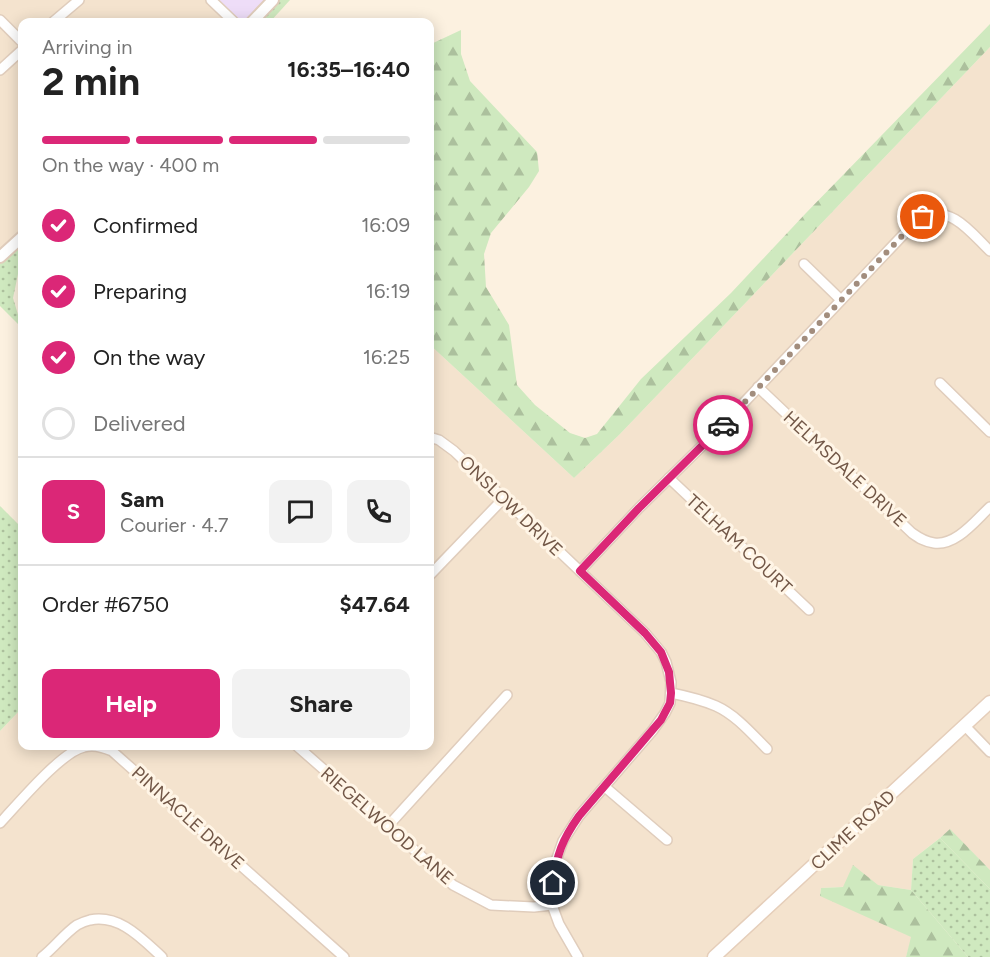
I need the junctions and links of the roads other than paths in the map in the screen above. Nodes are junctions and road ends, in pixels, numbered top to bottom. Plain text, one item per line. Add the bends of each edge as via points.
1 (79, 0) edge
2 (211, 0) edge
3 (273, 0) edge
4 (58, 18) edge
5 (230, 18) edge
6 (256, 18) edge
7 (0, 20) edge
8 (18, 38) edge
9 (18, 54) edge
10 (0, 70) edge
11 (18, 241) edge
12 (990, 251) edge
13 (0, 257) edge
14 (804, 264) dead end
15 (841, 300) junction
16 (940, 383) dead end
17 (758, 387) junction
18 (990, 432) edge
19 (434, 440) edge
20 (669, 478) junction
21 (504, 498) junction
22 (990, 507) edge
23 (434, 571) edge
24 (580, 571) junction
25 (809, 610) dead end
26 (671, 693) junction
27 (507, 695) dead end
28 (990, 702) edge
29 (964, 726) junction
30 (767, 749) dead end
31 (77, 750) edge
32 (109, 750) edge
33 (302, 750) edge
34 (990, 752) edge
35 (605, 787) junction
36 (0, 823) edge
37 (388, 826) junction
38 (667, 840) dead end
39 (552, 905) junction
40 (42, 957) edge
41 (162, 957) edge
42 (345, 957) edge
43 (578, 957) edge
44 (714, 957) edge

1 - 4 street
2 - 5 street
3 - 6 street
7 - 8 street
9 - 10 street
11 - 13 street
12 - 15 street via 949,215 923,217
14 - 15 street
15 - 17 street
16 - 18 street
17 - 20 street
17 - 22 street, HELMSDALE DRIVE via 923,540 935,544 949,541
19 - 21 street, ONSLOW DRIVE via 447,446
20 - 24 street
20 - 25 street, TELHAM COURT
21 - 23 street
21 - 24 street, ONSLOW DRIVE
24 - 26 street, ONSLOW DRIVE via 661,652 669,672
26 - 30 street via 717,707
26 - 35 street via 661,720
27 - 37 street
28 - 29 main road, CLIME ROAD
29 - 34 street
29 - 44 main road, CLIME ROAD
31 - 36 street, PINNACLE DRIVE via 59,762
32 - 42 street, PINNACLE DRIVE
33 - 37 street, RIEGELWOOD LANE
35 - 38 street
35 - 39 street via 563,841 557,858
37 - 39 street, RIEGELWOOD LANE via 453,885 491,905
39 - 43 street
40 - 41 street via 77,925 104,919 131,930

